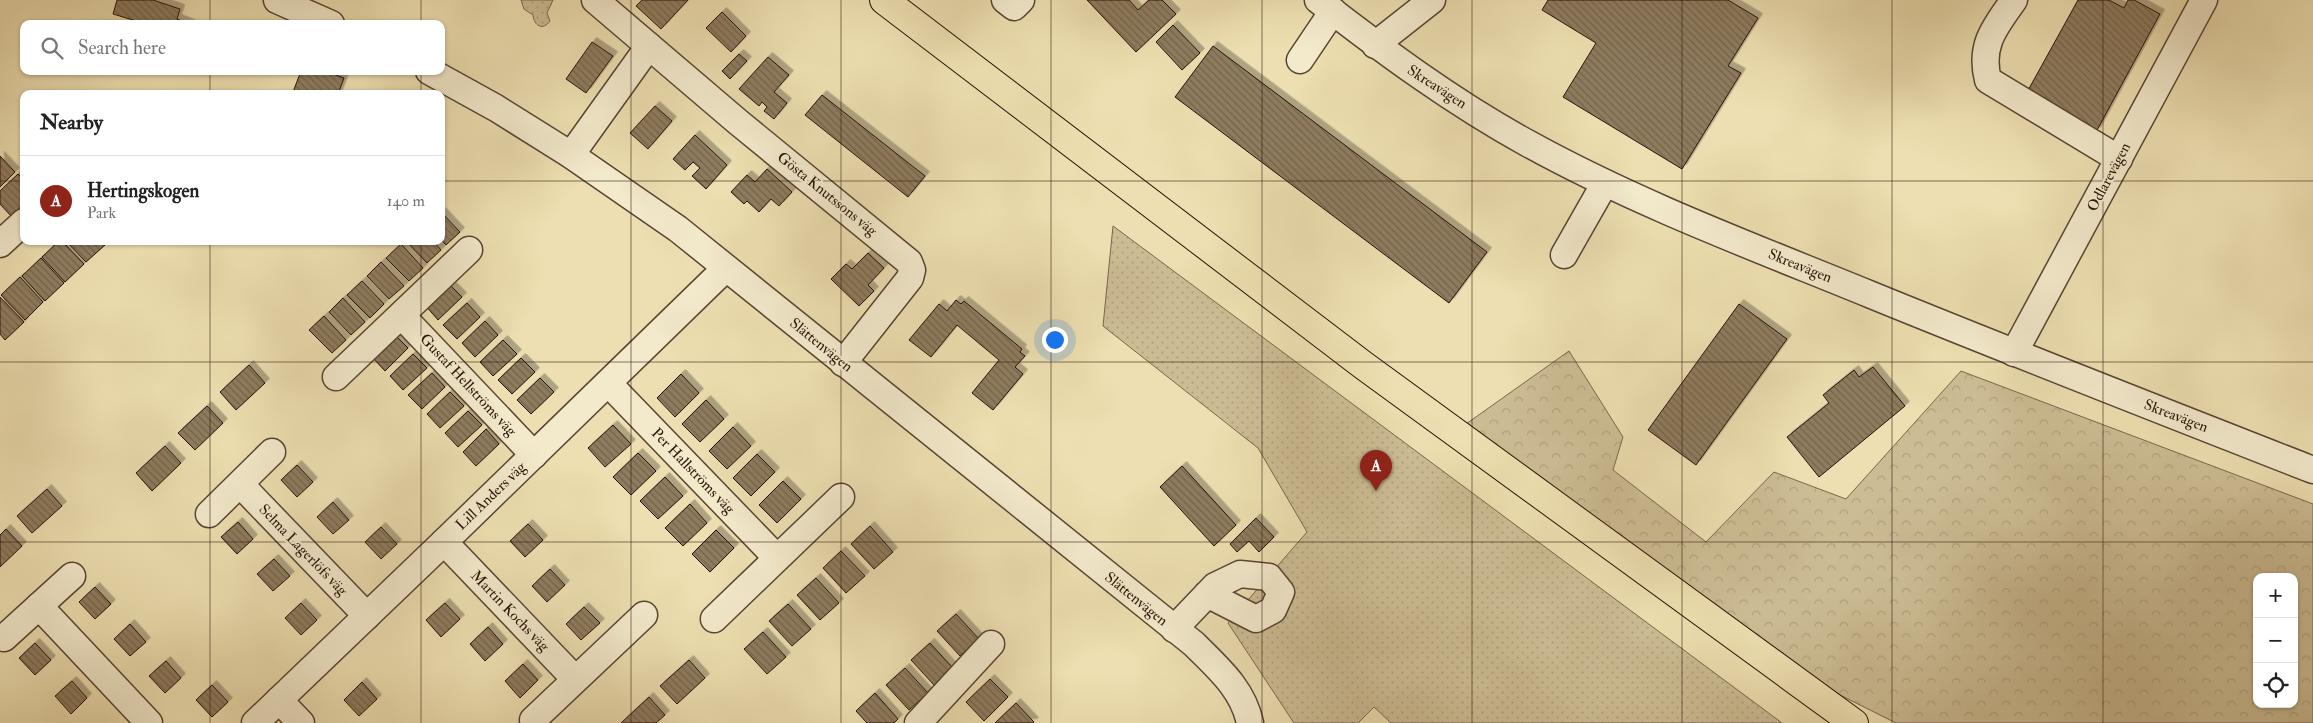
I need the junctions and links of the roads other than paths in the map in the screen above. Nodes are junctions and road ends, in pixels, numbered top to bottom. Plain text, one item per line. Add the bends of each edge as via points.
1 (277, 0) edge
2 (596, 0) edge
3 (884, 0) edge
4 (1005, 0) edge
5 (1021, 0) edge
6 (1432, 0) edge
7 (2014, 0) edge
8 (2196, 3) edge
9 (1325, 6) edge
10 (322, 20) edge
11 (1375, 45) junction
12 (649, 46) junction
13 (1300, 60) dead end
14 (436, 75) edge
15 (571, 155) junction
16 (2119, 159) junction
17 (1605, 183) junction
18 (469, 250) dead end
19 (1564, 255) dead end
20 (726, 268) junction
21 (402, 316) junction
22 (2014, 353) junction
23 (843, 362) junction
24 (336, 377) dead end
25 (608, 383) junction
26 (272, 452) dead end
27 (534, 455) junction
28 (2313, 470) edge
29 (240, 484) junction
30 (841, 497) dead end
31 (209, 514) dead end
32 (444, 542) junction
33 (778, 558) junction
34 (72, 576) dead end
35 (1207, 594) dead end
36 (40, 606) junction
37 (644, 615) dead end
38 (367, 616) junction
39 (714, 619) dead end
40 (1184, 637) junction
41 (4, 638) dead end
42 (990, 644) dead end
43 (575, 679) junction
44 (279, 700) junction
45 (931, 719) edge
46 (533, 720) dead end
47 (149, 723) edge
48 (255, 723) edge
49 (301, 723) edge
50 (1250, 723) edge
51 (1854, 723) edge

1 - 10 street
2 - 12 street, Gösta Knutssons väg
3 - 51 main road via 1363,366
4 - 5 street via 1014,7
6 - 11 street
7 - 16 street via 1988,42 1984,62 1988,80
8 - 16 street, Odlarevägen
9 - 11 street, Skreavägen
9 - 13 street
11 - 17 street, Skreavägen via 1440,90 1528,143
12 - 15 street
12 - 23 street, Gösta Knutssons väg via 909,262 910,278
14 - 15 street, Slättenvägen
15 - 20 street, Slättenvägen via 678,229
16 - 22 street, Odlarevägen
17 - 19 street
17 - 22 street, Skreavägen via 1668,212
18 - 21 street
20 - 23 street, Slättenvägen
20 - 25 street, Lill Anders väg
21 - 24 street
21 - 27 street, Gustaf Hellströms väg
22 - 28 street, Skreavägen
23 - 40 street, Slättenvägen
25 - 27 street, Lill Anders väg
25 - 33 street, Per Hallströms väg
26 - 29 street
27 - 32 street, Lill Anders väg
29 - 31 street
29 - 38 street, Selma Lagerlöfs väg
30 - 33 street
32 - 38 street, Lill Anders väg
32 - 43 street, Martin Kochs väg
33 - 39 street
34 - 36 street
35 - 40 street
36 - 41 street
36 - 47 street
37 - 43 street
38 - 44 street, Lill Anders väg
40 - 50 street, Slättenvägen via 1231,681 1247,706
42 - 45 street
43 - 46 street
44 - 48 street, Lill Anders väg
44 - 49 street

